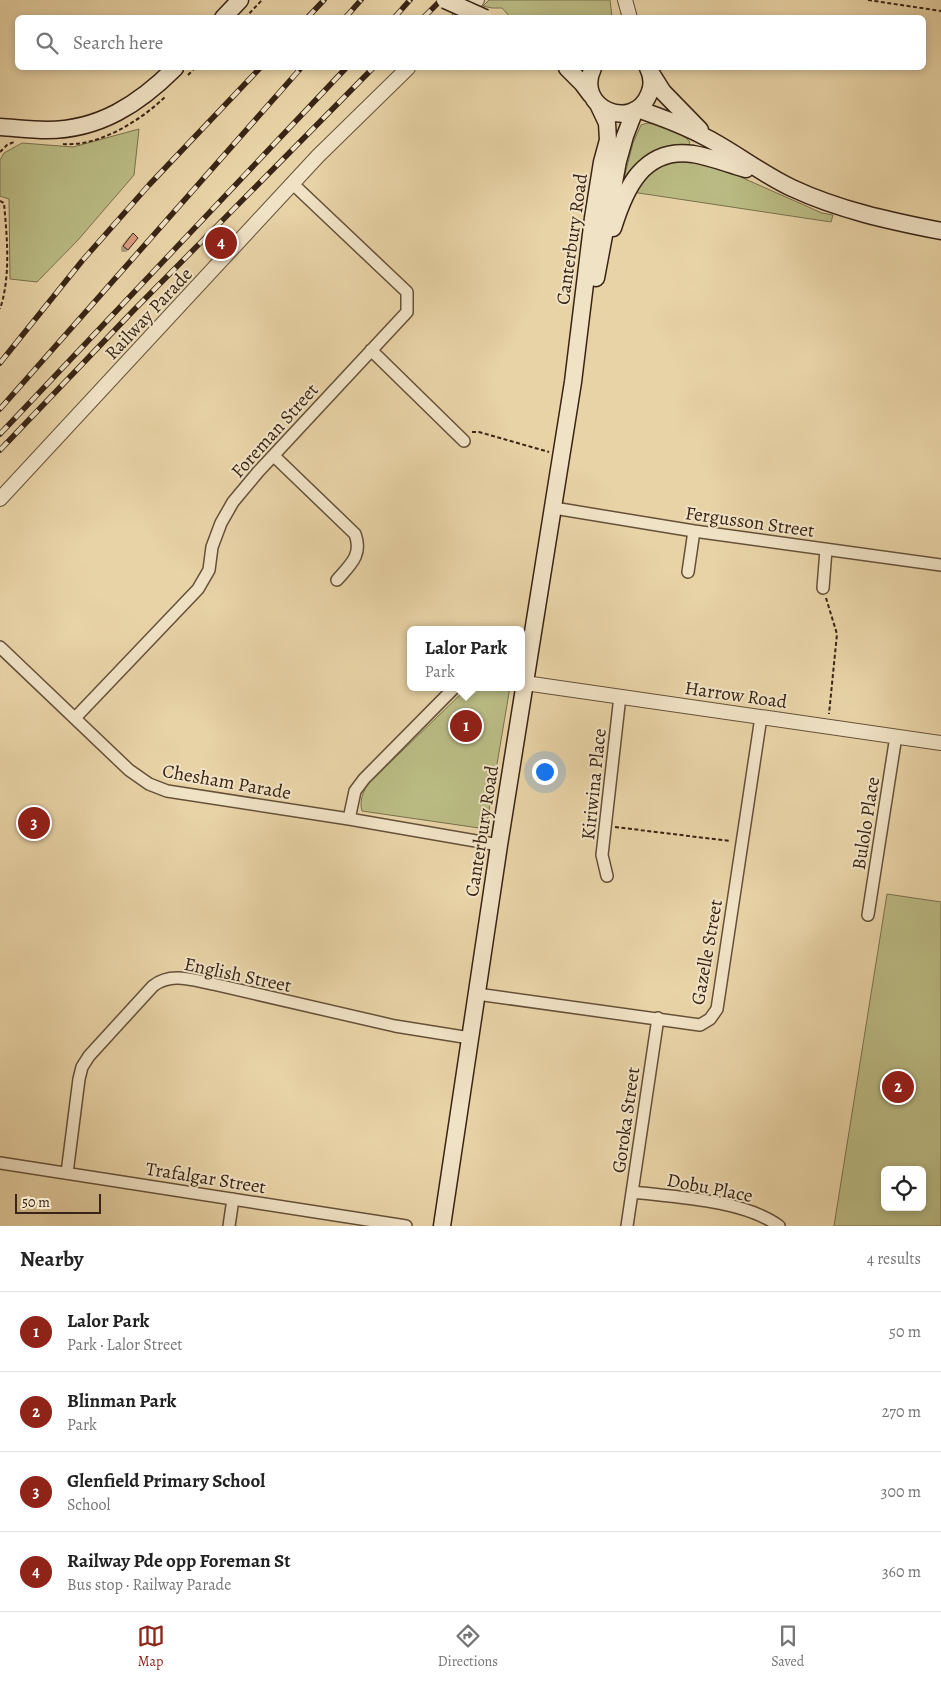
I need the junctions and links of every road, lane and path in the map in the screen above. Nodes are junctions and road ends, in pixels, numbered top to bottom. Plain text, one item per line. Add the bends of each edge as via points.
1 (240, 0) edge
2 (262, 0) edge
3 (445, 0) edge
4 (477, 0) edge
5 (868, 0) edge
6 (941, 11) edge
7 (226, 15) edge
8 (248, 15) edge
9 (462, 15) edge
10 (479, 15) edge
11 (173, 70) edge
12 (406, 70) edge
13 (569, 70) edge
14 (592, 70) edge
15 (649, 70) edge
16 (650, 70) edge
17 (595, 100) junction
18 (636, 109) junction
19 (0, 125) edge
20 (0, 131) edge
21 (708, 138) junction
22 (767, 175) junction
23 (293, 184) junction
24 (0, 200) edge
25 (941, 231) edge
26 (593, 293) junction
27 (0, 308) edge
28 (371, 350) junction
29 (573, 382) junction
30 (454, 432) junction
31 (464, 441) dead end
32 (561, 455) junction
33 (274, 456) junction
34 (0, 499) edge
35 (554, 508) junction
36 (694, 531) junction
37 (826, 550) junction
38 (941, 564) edge
39 (688, 572) dead end
40 (337, 580) dead end
41 (823, 588) joint
42 (0, 647) edge
43 (525, 683) joint
44 (451, 691) edge
45 (524, 691) edge
46 (620, 696) junction
47 (761, 717) junction
48 (75, 718) junction
49 (828, 726) junction
50 (896, 736) junction
51 (941, 743) edge
52 (349, 818) junction
53 (606, 826) junction
54 (742, 843) junction
55 (499, 845) junction
56 (607, 876) dead end
57 (868, 915) dead end
58 (477, 994) junction
59 (658, 1018) junction
60 (470, 1038) junction
61 (0, 1163) edge
62 (67, 1173) junction
63 (633, 1192) junction
64 (233, 1200) junction
65 (229, 1226) edge
66 (406, 1226) edge
67 (442, 1226) edge
68 (627, 1226) edge
69 (779, 1226) edge

1 - 7 main road
2 - 8 path
3 - 10 main road, bridge
4 - 9 street
5 - 6 path
11 - 19 main road via 134,104 98,121 48,130
12 - 23 street, Railway Parade
13 - 17 main road
14 - 17 main road via 589,80
15 - 18 main road, Canterbury Road via 651,90
16 - 21 main road via 664,92
17 - 18 main road via 607,111 618,114
17 - 29 main road, Canterbury Road via 607,123 608,140 592,218
18 - 21 main road
18 - 26 main road, Canterbury Road via 618,161
19 - 20 main road
21 - 22 main road
22 - 25 main road via 819,200 891,221
22 - 26 main road via 691,154 673,155 650,164 638,174 626,192
23 - 28 street, Foreman Street via 407,292 407,312
23 - 34 street, Railway Parade
24 - 27 path via 4,203 7,239 6,279
26 - 29 main road, Canterbury Road
28 - 30 street
28 - 33 street, Foreman Street
29 - 32 main road, Canterbury Road
30 - 31 street
30 - 32 path via 479,432
32 - 35 main road, Canterbury Road
33 - 40 street via 355,534 357,556
33 - 48 street, Foreman Street via 233,502 221,523 212,547 209,570 198,589
35 - 36 street, Fergusson Street
35 - 43 main road, Canterbury Road
36 - 37 street, Fergusson Street
36 - 39 street
37 - 38 street, Fergusson Street
37 - 41 street
41 - 49 path via 837,634
42 - 48 street, Chesham Parade
43 - 46 street, Harrow Road
44 - 52 street via 355,790
45 - 55 main road, Canterbury Road
46 - 47 street, Harrow Road
46 - 53 street, Kiriwina Place
47 - 49 street, Harrow Road
47 - 54 street, Gazelle Street
48 - 52 street, Chesham Parade via 129,770 167,792
49 - 50 street, Harrow Road
50 - 51 street, Harrow Road
50 - 57 street, Bulolo Place
52 - 55 street, Chesham Parade
53 - 54 path
53 - 56 street, Kiriwina Place via 602,854
54 - 59 street, Gazelle Street via 717,1009 700,1025
55 - 58 main road, Canterbury Road
58 - 59 street, Gazelle Street
58 - 60 main road, Canterbury Road
59 - 63 street, Goroka Street
60 - 62 street, English Street via 395,1026 213,984 166,979 153,986 82,1067
60 - 67 main road, Canterbury Road
61 - 62 street, Trafalgar Street
62 - 64 street, Trafalgar Street
63 - 68 street, Goroka Street
63 - 69 street, Dobu Place via 736,1207 754,1212
64 - 65 street
64 - 66 street, Trafalgar Street

